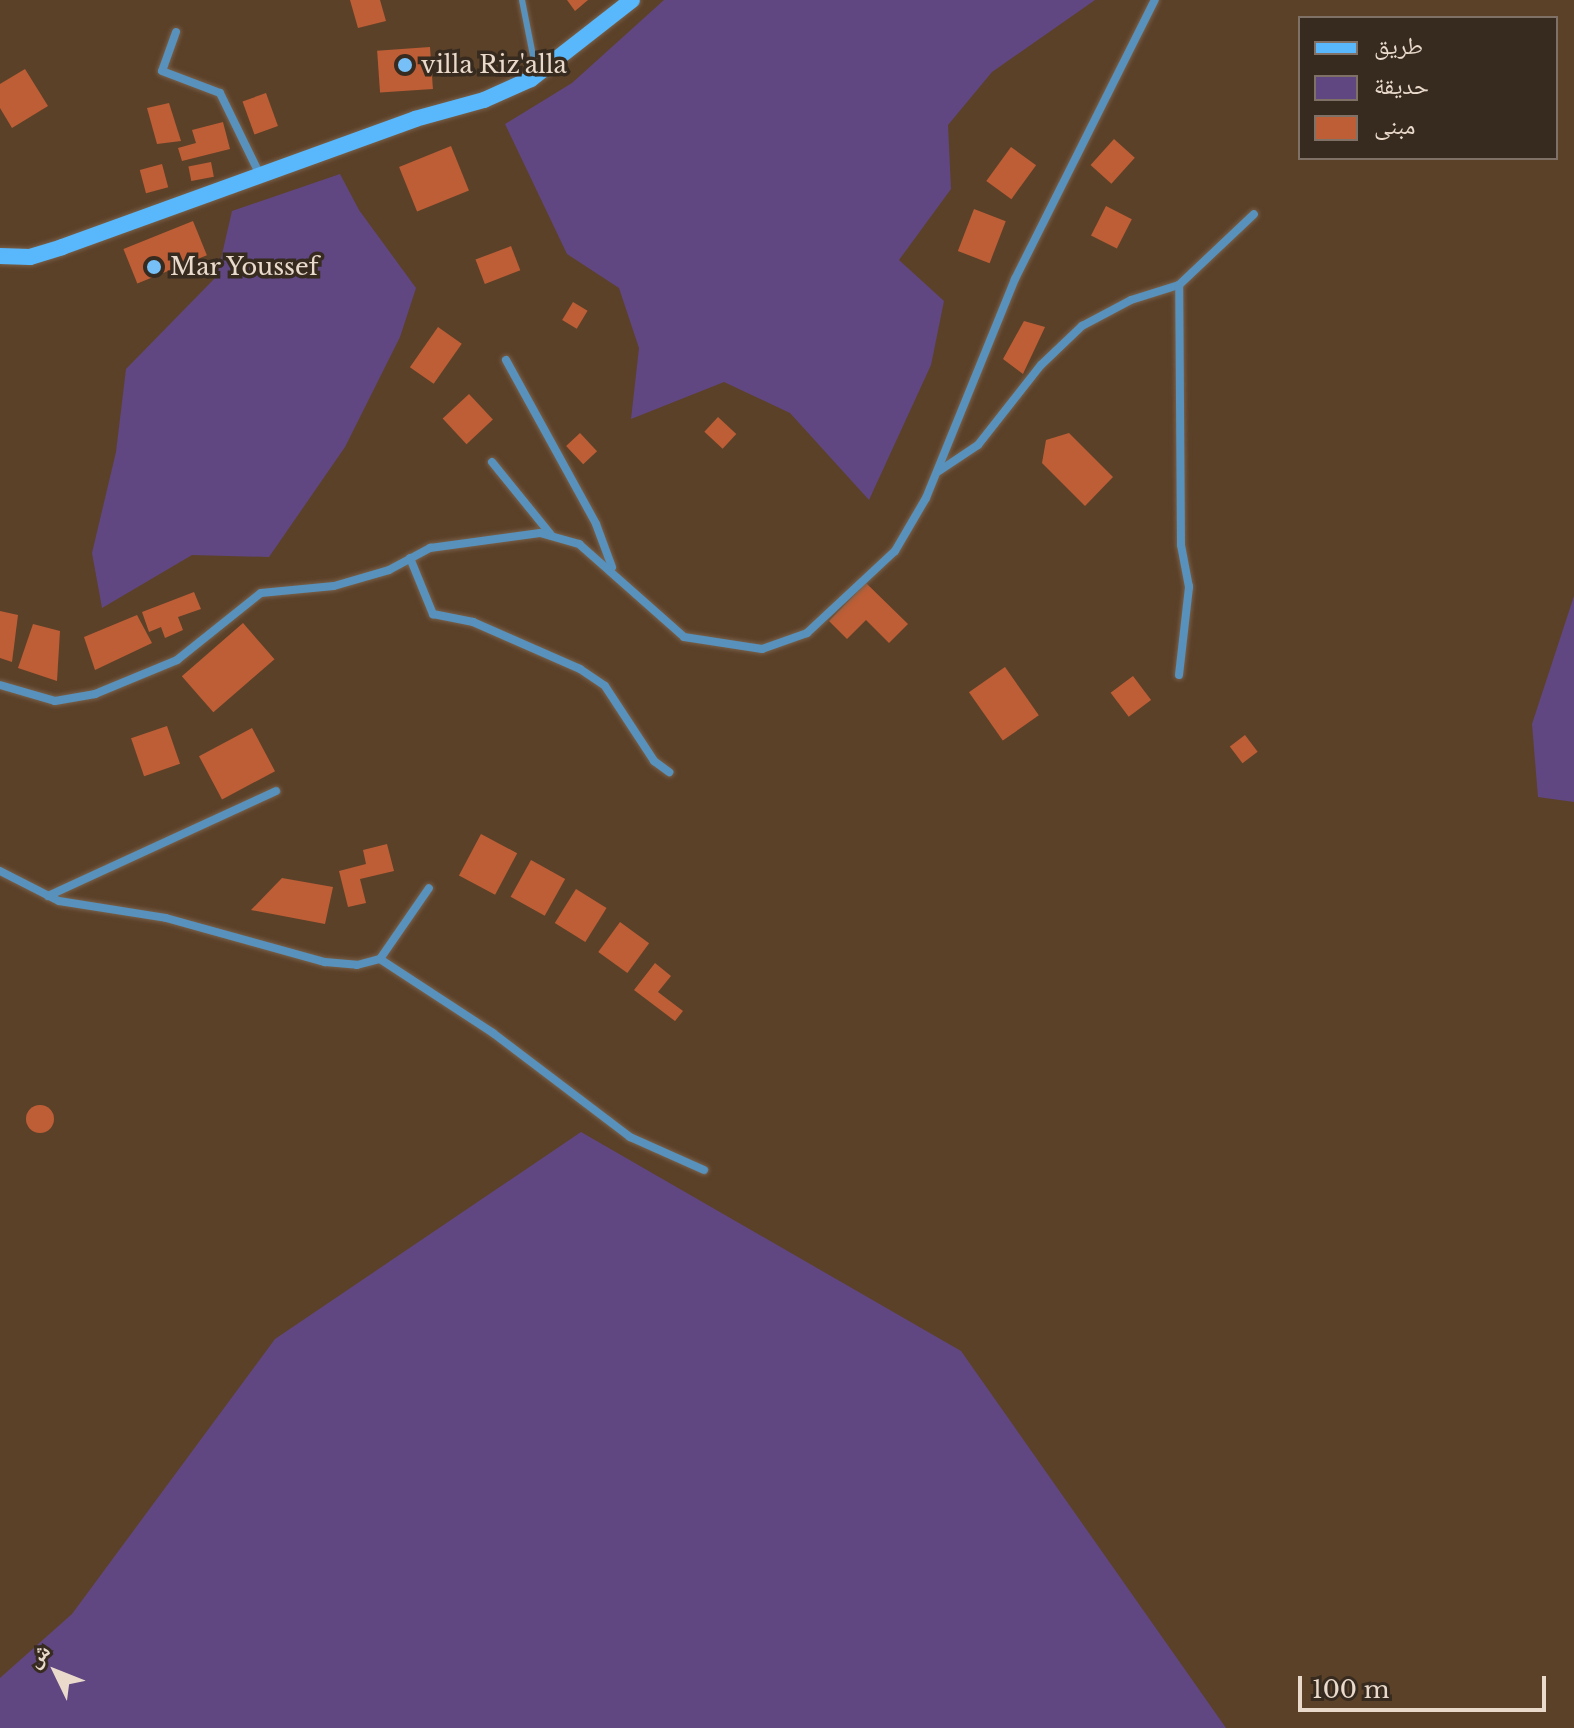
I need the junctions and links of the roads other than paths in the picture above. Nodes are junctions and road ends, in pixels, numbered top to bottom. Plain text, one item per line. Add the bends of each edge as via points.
1 (522, 0) edge
2 (632, 0) edge
3 (1155, 0) edge
4 (176, 32) dead end
5 (537, 74) junction
6 (261, 176) junction
7 (1254, 214) dead end
8 (0, 256) edge
9 (1179, 285) junction
10 (506, 360) dead end
11 (492, 462) dead end
12 (939, 471) junction
13 (553, 537) junction
14 (410, 558) junction
15 (612, 568) junction
16 (1179, 675) dead end
17 (0, 685) edge
18 (669, 772) dead end
19 (276, 791) dead end
20 (0, 871) edge
21 (429, 888) dead end
22 (48, 896) junction
23 (380, 959) junction
24 (704, 1170) dead end

1 - 5 lane
2 - 5 street
3 - 12 street via 1015,279
4 - 6 street via 162,71 220,93
5 - 6 street via 484,100 415,119
6 - 8 street via 30,257
7 - 9 street
9 - 12 street via 1131,300 1082,326 1041,365 978,445
9 - 16 street via 1181,545 1189,587
10 - 15 street via 596,524
11 - 13 street
12 - 15 street via 895,551 807,633 762,649 684,637
13 - 14 street via 484,537 430,548
13 - 15 street via 579,544
14 - 17 street via 334,586 261,593 177,660 95,694 55,701
14 - 18 street via 433,614 473,622 580,669 605,686 654,761
19 - 22 street
20 - 22 street
21 - 23 street
22 - 23 street via 166,918 325,962 357,965
23 - 24 street via 493,1033 630,1137

